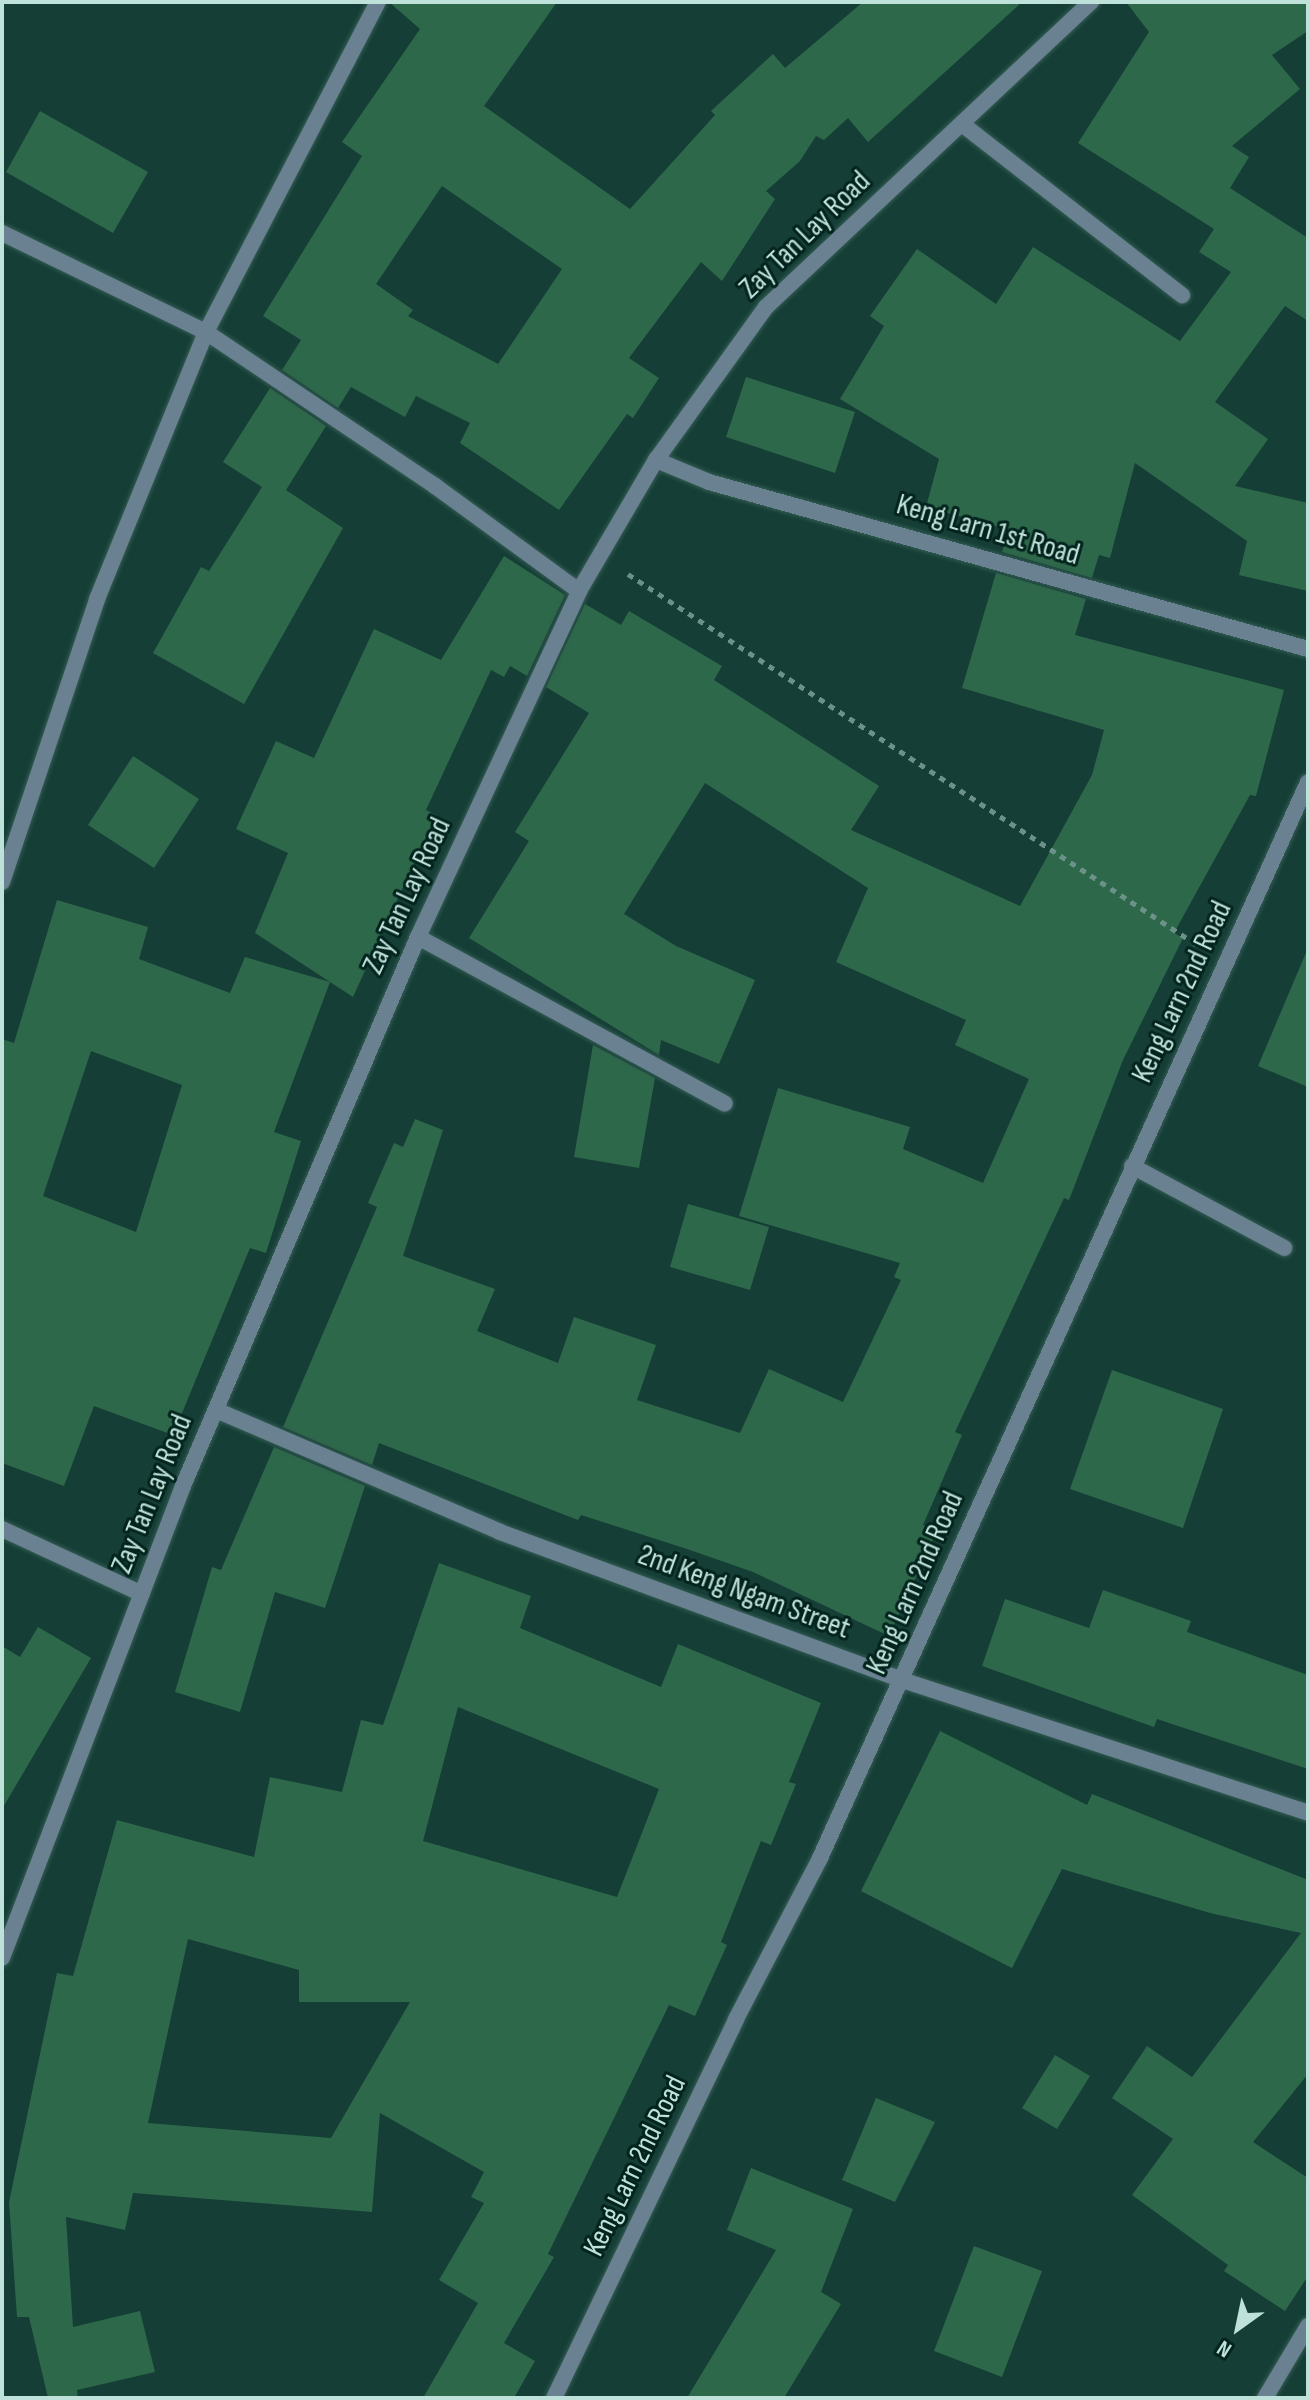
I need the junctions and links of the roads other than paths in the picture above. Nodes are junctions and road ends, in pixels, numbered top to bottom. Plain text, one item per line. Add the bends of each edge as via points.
1 (378, 2) edge
2 (1091, 2) edge
3 (962, 124) junction
4 (2, 233) edge
5 (1182, 295) dead end
6 (206, 332) junction
7 (656, 460) junction
8 (579, 591) junction
9 (1308, 649) edge
10 (1308, 782) edge
11 (2, 882) edge
12 (418, 937) junction
13 (725, 1104) dead end
14 (1132, 1166) junction
15 (1284, 1248) dead end
16 (216, 1410) junction
17 (2, 1529) edge
18 (142, 1594) junction
19 (902, 1680) junction
20 (1308, 1813) edge
21 (2, 1958) edge
22 (1308, 2326) edge
23 (554, 2398) edge
24 (1265, 2398) edge

1 - 6 street
2 - 3 street, Zay Tan Lay Road
3 - 5 street
3 - 7 street, Zay Tan Lay Road via 766,307
4 - 6 street
6 - 8 street via 435,486
6 - 11 street via 97,599
7 - 8 street, Zay Tan Lay Road
7 - 9 street, Keng Larn 1st Road via 709,482
8 - 12 street, Zay Tan Lay Road
10 - 14 street, Keng Larn 2nd Road
12 - 13 street
12 - 16 street, Zay Tan Lay Road
14 - 15 street
14 - 19 street, Keng Larn 2nd Road
16 - 18 street, Zay Tan Lay Road
16 - 19 street, 2nd Keng Ngam Street via 500,1532
17 - 18 street
18 - 21 street, Zay Tan Lay Road
19 - 20 street, 2nd Keng Ngam Street
19 - 23 street, Keng Larn 2nd Road
22 - 24 street

